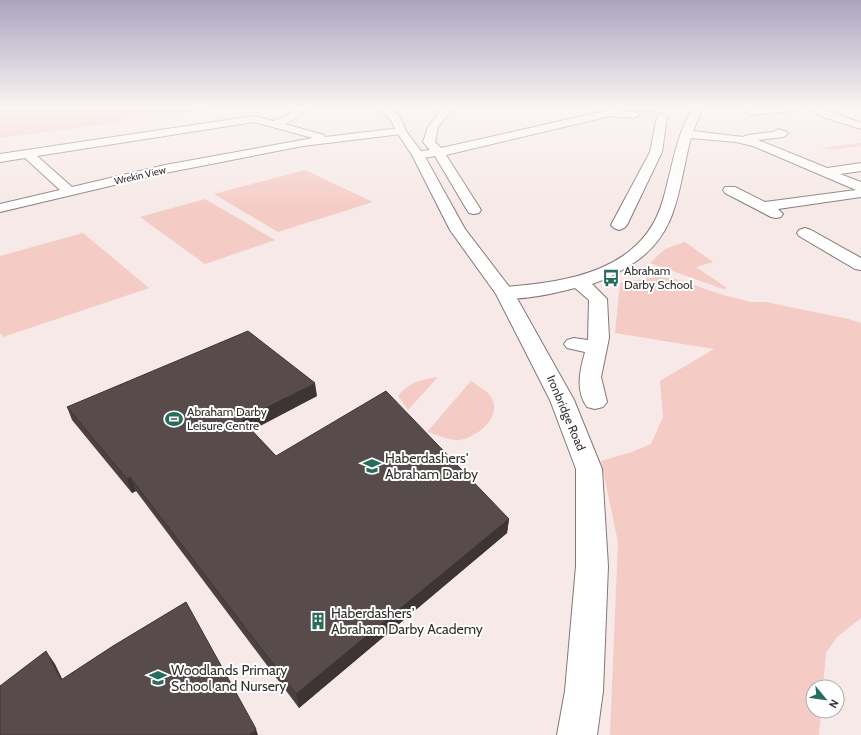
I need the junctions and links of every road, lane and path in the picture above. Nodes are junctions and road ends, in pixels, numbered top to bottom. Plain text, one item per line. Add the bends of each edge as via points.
1 (102, 142) edge
2 (309, 142) edge
3 (409, 142) edge
4 (429, 142) edge
5 (483, 142) edge
6 (658, 142) edge
7 (685, 142) edge
8 (754, 142) edge
9 (656, 152) junction
10 (439, 153) junction
11 (28, 154) junction
12 (682, 154) junction
13 (418, 155) junction
14 (0, 158) edge
15 (861, 167) edge
16 (825, 172) junction
17 (861, 187) edge
18 (69, 190) junction
19 (730, 190) dead end
20 (861, 193) edge
21 (762, 207) junction
22 (0, 208) edge
23 (474, 210) dead end
24 (778, 215) dead end
25 (619, 224) dead end
26 (805, 233) dead end
27 (861, 265) edge
28 (579, 282) junction
29 (506, 293) junction
30 (574, 344) dead end
31 (597, 347) junction
32 (595, 402) dead end
33 (577, 735) edge

1 - 11 street, Wrekin View
2 - 18 street, Wrekin View
3 - 13 street, Ironbridge Road
4 - 10 street
5 - 10 street
6 - 9 street
7 - 12 street
8 - 16 street
9 - 12 street
9 - 25 street
10 - 13 street
10 - 23 street
11 - 14 street, Wrekin View
11 - 18 street
12 - 28 street via 668,208 656,234 645,247 623,264 592,279
13 - 29 street, Ironbridge Road via 458,230
15 - 16 street
16 - 17 street
18 - 22 street, Wrekin View
19 - 21 street
20 - 21 street
21 - 24 street
26 - 27 street
28 - 29 street
28 - 31 street via 598,299
29 - 33 street, Ironbridge Road via 562,400 589,469 592,566 584,691
30 - 31 street
31 - 32 street via 590,377

